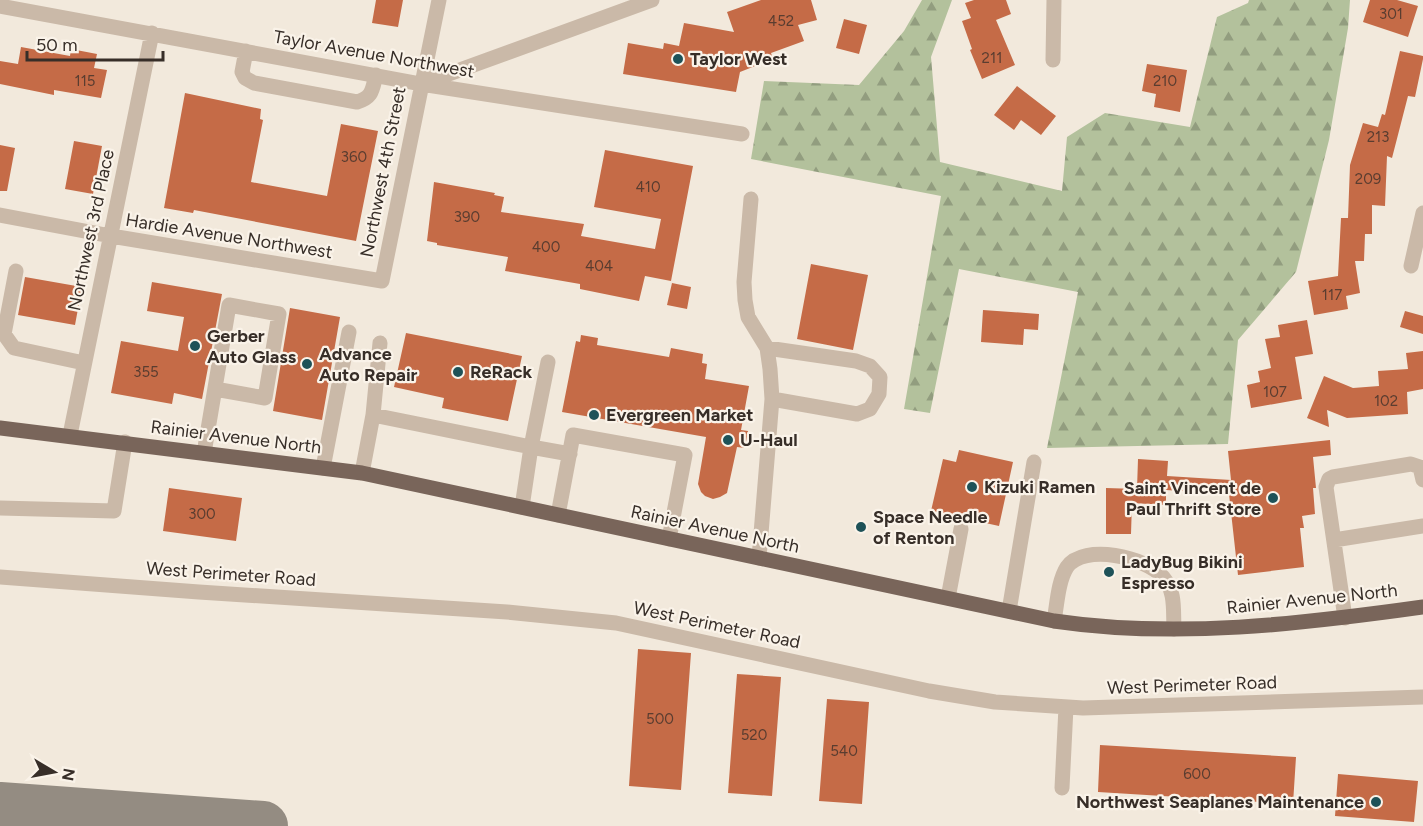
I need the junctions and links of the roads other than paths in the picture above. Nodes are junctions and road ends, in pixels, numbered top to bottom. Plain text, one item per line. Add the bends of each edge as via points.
1 (439, 0) edge
2 (652, 0) edge
3 (1054, 0) edge
4 (2, 4) edge
5 (152, 33) junction
6 (246, 51) junction
7 (1053, 60) dead end
8 (376, 75) junction
9 (421, 84) junction
10 (742, 134) dead end
11 (752, 199) dead end
12 (1423, 213) edge
13 (0, 215) edge
14 (111, 236) junction
15 (1411, 266) dead end
16 (16, 271) dead end
17 (382, 281) joint
18 (349, 332) dead end
19 (380, 343) dead end
20 (766, 348) junction
21 (548, 362) dead end
22 (84, 363) junction
23 (215, 389) junction
24 (771, 399) junction
25 (373, 415) junction
26 (0, 428) edge
27 (70, 435) junction
28 (125, 442) junction
29 (531, 447) junction
30 (204, 453) junction
31 (570, 454) junction
32 (1034, 462) dead end
33 (323, 468) junction
34 (362, 473) junction
35 (1423, 480) edge
36 (522, 507) junction
37 (0, 508) edge
38 (558, 515) junction
39 (1423, 526) edge
40 (962, 529) dead end
41 (669, 539) junction
42 (1334, 540) junction
43 (759, 558) junction
44 (0, 577) edge
45 (948, 598) junction
46 (1423, 607) edge
47 (1009, 611) junction
48 (1345, 618) junction
49 (1054, 621) junction
50 (1174, 629) junction
51 (1423, 697) edge
52 (1066, 707) junction
53 (1062, 788) dead end

1 - 9 street, Northwest 4th Street
2 - 9 street
3 - 7 street
4 - 5 street, Taylor Avenue Northwest
5 - 6 street, Taylor Avenue Northwest
5 - 14 street, Northwest 3rd Place
6 - 8 street, Taylor Avenue Northwest
6 - 8 street via 242,72 254,83 357,102 367,99 372,92
8 - 9 street, Taylor Avenue Northwest
9 - 10 street, Taylor Avenue Northwest
9 - 17 street, Northwest 4th Street
11 - 20 street via 745,300 748,317
12 - 15 street
13 - 14 street, Hardie Avenue Northwest
14 - 17 street, Hardie Avenue Northwest
14 - 22 street, Northwest 3rd Place
16 - 22 street via 4,334 14,348
18 - 33 street
19 - 25 street
20 - 24 street
20 - 24 street via 856,361 870,366 880,377 879,394 870,410 857,414
21 - 29 street
22 - 27 street, Northwest 3rd Place
23 - 23 street via 229,305 279,314 265,398
23 - 30 street
24 - 43 street
25 - 29 street
25 - 34 street
26 - 27 main road, Rainier Avenue North
27 - 28 main road, Rainier Avenue North
28 - 30 main road, Rainier Avenue North
28 - 37 street via 114,511
29 - 31 street
29 - 36 street
30 - 33 main road, Rainier Avenue North
31 - 38 street
31 - 41 street via 573,435 685,455
32 - 47 street
33 - 34 main road, Rainier Avenue North
34 - 36 main road, Rainier Avenue North
35 - 42 street via 1420,467 1411,464 1332,477 1326,487
36 - 38 main road, Rainier Avenue North
38 - 41 main road, Rainier Avenue North
39 - 42 street
40 - 45 street
41 - 43 main road, Rainier Avenue North
42 - 48 street
43 - 45 main road, Rainier Avenue North
44 - 52 street, West Perimeter Road via 616,623 929,691 995,702
45 - 47 main road, Rainier Avenue North
46 - 48 main road, Rainier Avenue North
47 - 49 main road, Rainier Avenue North
48 - 50 main road, Rainier Avenue North
49 - 50 main road, Rainier Avenue North via 1095,627
49 - 50 street via 1066,568 1078,557 1128,557 1163,576 1173,593
51 - 52 street, West Perimeter Road
52 - 53 street

